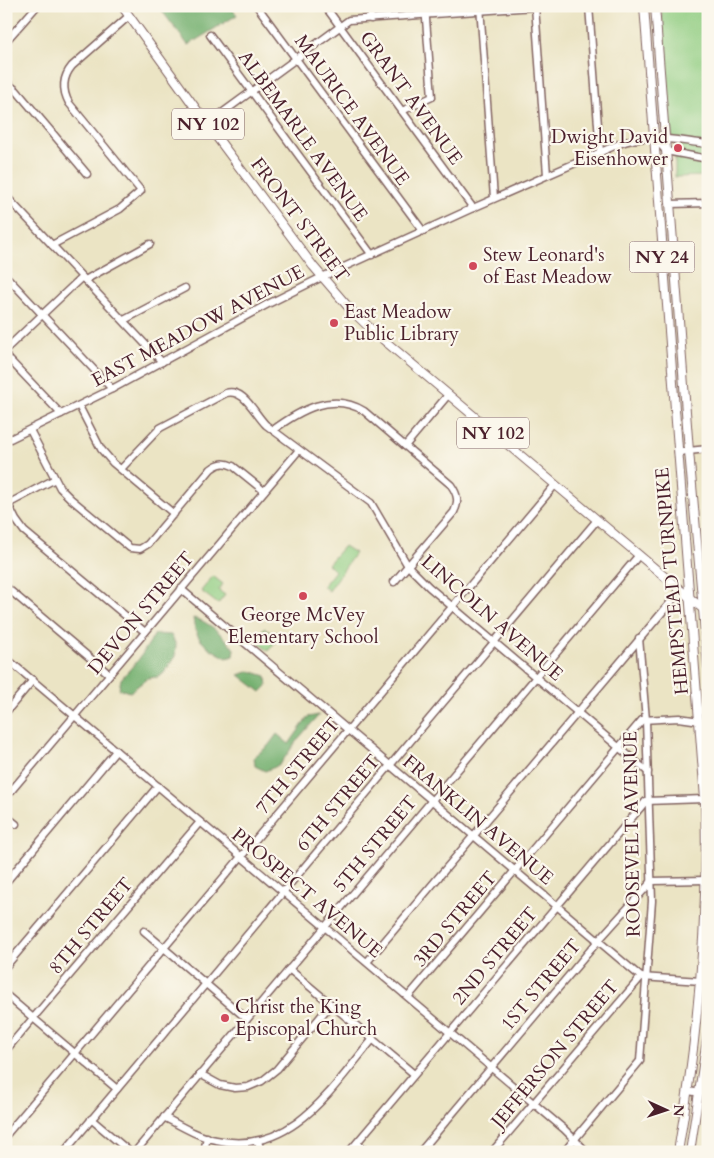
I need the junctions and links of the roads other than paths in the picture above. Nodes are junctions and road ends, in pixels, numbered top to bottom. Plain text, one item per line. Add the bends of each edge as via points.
1 (37, 6) edge
2 (122, 6) edge
3 (257, 6) edge
4 (325, 6) edge
5 (370, 6) edge
6 (425, 6) edge
7 (549, 6) edge
8 (589, 6) edge
9 (644, 6) edge
10 (655, 6) edge
11 (535, 7) edge
12 (480, 9) edge
13 (426, 15) junction
14 (129, 16) junction
15 (371, 19) junction
16 (340, 26) junction
17 (210, 35) dead end
18 (6, 41) edge
19 (296, 59) junction
20 (6, 82) edge
21 (252, 91) junction
22 (402, 111) junction
23 (207, 124) junction
24 (653, 137) junction
25 (665, 139) junction
26 (708, 144) edge
27 (666, 151) junction
28 (600, 152) junction
29 (708, 160) edge
30 (87, 174) dead end
31 (547, 175) junction
32 (6, 196) edge
33 (494, 198) junction
34 (708, 203) edge
35 (670, 204) junction
36 (473, 208) junction
37 (422, 231) junction
38 (150, 244) dead end
39 (52, 245) junction
40 (372, 255) junction
41 (6, 276) edge
42 (322, 277) junction
43 (83, 279) junction
44 (185, 288) dead end
45 (42, 314) junction
46 (124, 320) junction
47 (6, 348) edge
48 (6, 356) edge
49 (162, 362) junction
50 (112, 388) junction
51 (448, 395) junction
52 (79, 406) junction
53 (61, 414) junction
54 (30, 430) junction
55 (273, 430) junction
56 (8, 439) edge
57 (405, 446) junction
58 (708, 449) edge
59 (299, 450) junction
60 (689, 451) junction
61 (678, 452) junction
62 (120, 469) junction
63 (55, 479) junction
64 (555, 485) junction
65 (264, 492) junction
66 (7, 505) edge
67 (174, 514) junction
68 (597, 520) junction
69 (639, 555) junction
70 (408, 566) junction
71 (394, 582) dead end
72 (6, 587) edge
73 (181, 589) junction
74 (681, 590) junction
75 (690, 598) junction
76 (452, 607) junction
77 (703, 609) junction
78 (145, 632) junction
79 (639, 638) junction
80 (494, 642) junction
81 (707, 646) edge
82 (6, 658) edge
83 (708, 666) edge
84 (109, 674) junction
85 (536, 677) junction
86 (33, 680) junction
87 (6, 712) edge
88 (578, 712) junction
89 (74, 716) junction
90 (646, 720) junction
91 (704, 722) edge
92 (348, 730) junction
93 (619, 747) junction
94 (116, 751) junction
95 (390, 765) junction
96 (648, 772) junction
97 (158, 786) junction
98 (6, 797) edge
99 (705, 798) junction
100 (432, 800) junction
101 (649, 801) junction
102 (6, 816) edge
103 (200, 822) junction
104 (16, 824) dead end
105 (474, 836) junction
106 (241, 857) junction
107 (515, 871) junction
108 (652, 880) junction
109 (706, 880) junction
110 (6, 882) edge
111 (283, 892) junction
112 (557, 906) junction
113 (325, 927) junction
114 (144, 931) dead end
115 (598, 941) junction
116 (164, 948) junction
117 (366, 962) junction
118 (6, 966) edge
119 (289, 969) junction
120 (644, 976) junction
121 (701, 981) junction
122 (205, 984) junction
123 (6, 996) edge
124 (408, 997) junction
125 (331, 1004) junction
126 (33, 1018) junction
127 (247, 1018) junction
128 (450, 1033) junction
129 (708, 1033) edge
130 (373, 1039) junction
131 (6, 1050) edge
132 (75, 1053) junction
133 (492, 1068) junction
134 (200, 1074) junction
135 (414, 1074) junction
136 (117, 1088) junction
137 (688, 1091) junction
138 (704, 1093) edge
139 (533, 1103) junction
140 (164, 1117) junction
141 (91, 1119) junction
142 (6, 1135) edge
143 (207, 1137) junction
144 (574, 1139) junction
145 (258, 1141) junction
146 (357, 1143) junction
147 (64, 1152) edge
148 (130, 1152) edge
149 (135, 1152) edge
150 (204, 1152) edge
151 (261, 1152) edge
152 (349, 1152) edge
153 (368, 1152) edge
154 (420, 1152) edge
155 (492, 1152) edge
156 (564, 1152) edge
157 (587, 1152) edge
158 (678, 1152) edge
159 (690, 1152) edge

1 - 18 street
2 - 14 main road, FRONT STREET / NY 102
3 - 19 street, MAURICE AVENUE
4 - 16 street, GRANT AVENUE
5 - 15 street
6 - 13 street
7 - 11 street
8 - 28 street
9 - 24 main road, HEMPSTEAD TURNPIKE / NY 24
10 - 25 main road, HEMPSTEAD TURNPIKE / NY 24
11 - 12 street
11 - 31 street
12 - 13 street
12 - 33 street
13 - 15 street
13 - 22 street via 432,97
14 - 23 main road, FRONT STREET / NY 102
14 - 39 street via 72,66 65,76 64,88 69,102 141,191 120,209
15 - 16 street via 349,20
16 - 19 street
16 - 22 street, GRANT AVENUE
17 - 21 street, ALBEMARLE AVENUE
19 - 21 street
19 - 37 street, MAURICE AVENUE
20 - 30 street
21 - 23 street
21 - 40 street, ALBEMARLE AVENUE
22 - 36 street, GRANT AVENUE
23 - 42 main road, FRONT STREET / NY 102
24 - 25 street, EAST MEADOW AVENUE
24 - 27 street
24 - 28 street, EAST MEADOW AVENUE via 630,139
24 - 61 main road, HEMPSTEAD TURNPIKE / NY 24
25 - 26 street, EAST MEADOW AVENUE
25 - 27 main road, HEMPSTEAD TURNPIKE / NY 24
27 - 29 street
27 - 35 main road, HEMPSTEAD TURNPIKE / NY 24
28 - 31 street, EAST MEADOW AVENUE
31 - 33 street, EAST MEADOW AVENUE
32 - 39 street
33 - 36 street, EAST MEADOW AVENUE
34 - 35 street
35 - 60 main road, HEMPSTEAD TURNPIKE / NY 24
36 - 37 street, EAST MEADOW AVENUE
37 - 40 street, EAST MEADOW AVENUE
38 - 43 street
39 - 43 street
40 - 42 street, EAST MEADOW AVENUE
41 - 45 street
42 - 49 street, EAST MEADOW AVENUE
42 - 51 main road, FRONT STREET / NY 102 via 373,331
43 - 45 street
43 - 46 street
44 - 46 street
45 - 47 street
45 - 50 street
46 - 49 street
48 - 53 street
49 - 50 street, EAST MEADOW AVENUE
50 - 52 street, EAST MEADOW AVENUE
51 - 57 street
51 - 64 main road, FRONT STREET / NY 102
52 - 53 street, EAST MEADOW AVENUE
52 - 62 street via 102,449
53 - 54 street, EAST MEADOW AVENUE
54 - 56 street, EAST MEADOW AVENUE
54 - 63 street
55 - 57 street via 314,406 339,403 364,411
55 - 59 street, LINCOLN AVENUE
55 - 62 street, LINCOLN AVENUE via 257,416 244,397 231,391 160,428
57 - 70 street via 444,478 456,491 458,499 454,512
58 - 60 street
59 - 65 street, DEVON STREET
59 - 70 street, LINCOLN AVENUE via 370,503
60 - 61 street
60 - 77 main road, HEMPSTEAD TURNPIKE / NY 24
61 - 75 main road, HEMPSTEAD TURNPIKE / NY 24
62 - 67 street
63 - 66 street
63 - 67 street via 71,499 136,550 145,546
64 - 68 main road, FRONT STREET / NY 102
64 - 76 street, 7TH STREET
65 - 67 street via 232,466 220,464 211,469
65 - 73 street, DEVON STREET
66 - 78 street via 24,531
68 - 69 main road, FRONT STREET / NY 102
68 - 80 street, 6TH STREET
69 - 74 main road, FRONT STREET / NY 102
69 - 85 street, 5TH STREET
70 - 71 street
70 - 76 street, LINCOLN AVENUE
72 - 84 street
73 - 78 street, DEVON STREET
73 - 92 street, FRANKLIN AVENUE
74 - 75 main road, FRONT STREET / NY 102
74 - 79 street
75 - 77 main road, FRONT STREET
75 - 91 main road, HEMPSTEAD TURNPIKE / NY 24
76 - 80 street, LINCOLN AVENUE
76 - 92 street, 7TH STREET
77 - 81 main road, HEMPSTEAD TURNPIKE / NY 24
78 - 84 street, DEVON STREET
79 - 88 street
79 - 90 street, ROOSEVELT AVENUE
80 - 85 street, LINCOLN AVENUE
80 - 95 street, 6TH STREET
81 - 83 main road, HEMPSTEAD TURNPIKE / NY 24
82 - 86 street, PROSPECT AVENUE
84 - 89 street, DEVON STREET
85 - 88 street, LINCOLN AVENUE
85 - 100 street, 5TH STREET
86 - 87 street
86 - 89 street, PROSPECT AVENUE
88 - 93 street, LINCOLN AVENUE
88 - 105 street
89 - 94 street, PROSPECT AVENUE
89 - 98 street, DEVON STREET
90 - 91 street via 678,718
90 - 93 street, 3RD STREET via 642,720
90 - 96 street, ROOSEVELT AVENUE
91 - 99 main road, HEMPSTEAD TURNPIKE / NY 24
92 - 95 street, FRANKLIN AVENUE
92 - 106 street, 7TH STREET
93 - 96 street, LINCOLN AVENUE
93 - 107 street, 3RD STREET
94 - 97 street, PROSPECT AVENUE
94 - 110 street
95 - 100 street, FRANKLIN AVENUE
95 - 111 street, 6TH STREET
96 - 101 street, ROOSEVELT AVENUE
97 - 103 street, PROSPECT AVENUE
97 - 118 street
99 - 101 street
99 - 109 main road, HEMPSTEAD TURNPIKE / NY 24
100 - 105 street, FRANKLIN AVENUE
100 - 113 street, 5TH STREET
101 - 108 street, ROOSEVELT AVENUE
101 - 112 street, 2ND STREET
102 - 104 street
103 - 106 street, PROSPECT AVENUE
103 - 126 street, 8TH STREET
105 - 107 street, FRANKLIN AVENUE
105 - 117 street
106 - 111 street, PROSPECT AVENUE
106 - 116 street, 7TH STREET
107 - 112 street, FRANKLIN AVENUE
107 - 124 street, 3RD STREET
108 - 109 street
108 - 115 street, 1ST STREET
108 - 120 street, ROOSEVELT AVENUE
109 - 121 main road, HEMPSTEAD TURNPIKE / NY 24
111 - 113 street, PROSPECT AVENUE
111 - 122 street, 6TH STREET
112 - 115 street, FRANKLIN AVENUE
112 - 128 street, 2ND STREET
113 - 117 street, PROSPECT AVENUE
113 - 119 street, 5TH STREET
114 - 116 street
115 - 120 street, FRANKLIN AVENUE
115 - 133 street, 1ST STREET
116 - 122 street
116 - 132 street, 7TH STREET
117 - 124 street, PROSPECT AVENUE
119 - 125 street
119 - 127 street, 5TH STREET
120 - 121 street
120 - 139 street, JEFFERSON STREET
120 - 144 street, ROOSEVELT AVENUE via 640,1061
121 - 137 main road, HEMPSTEAD TURNPIKE / NY 24
122 - 127 street
122 - 136 street, 6TH STREET
123 - 126 street
124 - 128 street, PROSPECT AVENUE
125 - 130 street
125 - 134 street via 277,1069 262,1082 234,1088 220,1085
126 - 131 street, 8TH STREET
126 - 132 street
127 - 134 street, 5TH STREET
128 - 133 street, PROSPECT AVENUE
128 - 135 street, 2ND STREET
129 - 138 main road
130 - 135 street
130 - 145 street via 308,1114 287,1130
132 - 136 street
132 - 142 street, 7TH STREET
133 - 139 street, PROSPECT AVENUE
133 - 154 street, 1ST STREET
134 - 140 street, 5TH STREET
135 - 146 street, 2ND STREET
136 - 141 street, 6TH STREET
137 - 138 street
137 - 158 main road, HEMPSTEAD TURNPIKE / NY 24
138 - 159 main road
139 - 144 street, PROSPECT AVENUE
139 - 155 street, JEFFERSON STREET
140 - 143 street
140 - 149 street, 5TH STREET
141 - 147 street, 6TH STREET
141 - 148 street
143 - 145 street via 232,1142
143 - 150 street
144 - 156 street, ROOSEVELT AVENUE
144 - 157 street, PROSPECT AVENUE
145 - 151 street
146 - 152 street, 2ND STREET
146 - 153 street

